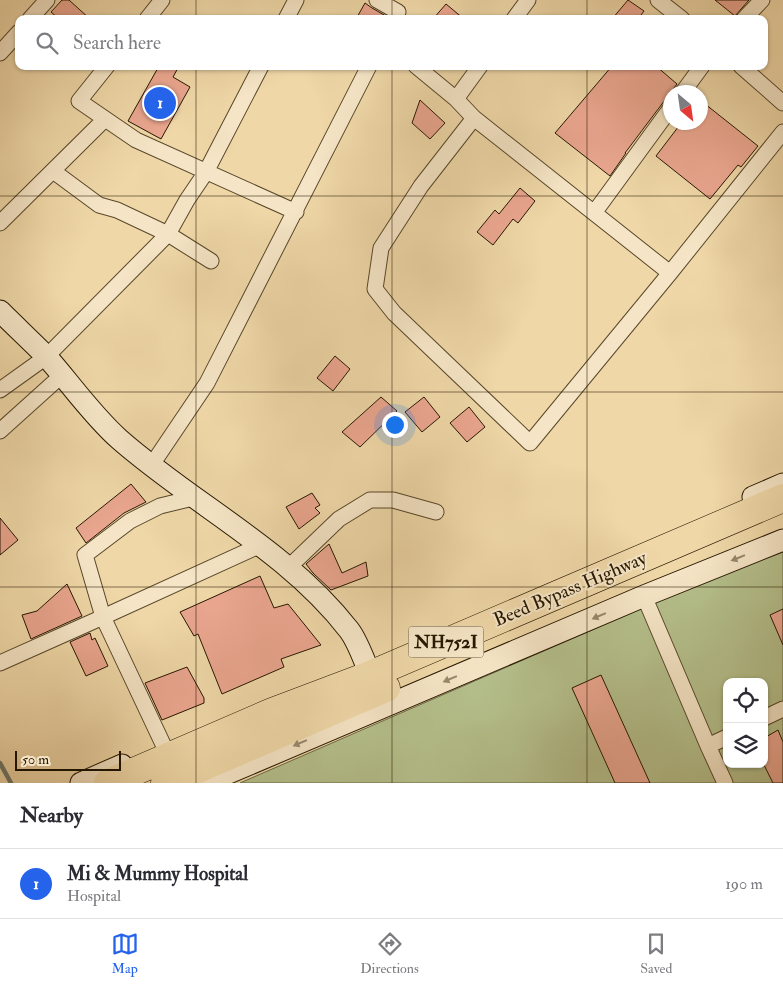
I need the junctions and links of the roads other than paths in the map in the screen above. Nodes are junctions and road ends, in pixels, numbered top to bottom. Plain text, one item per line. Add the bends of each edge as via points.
1 (46, 0) edge
2 (162, 0) edge
3 (296, 0) edge
4 (377, 0) edge
5 (528, 0) edge
6 (658, 0) edge
7 (762, 0) edge
8 (399, 10) edge
9 (33, 15) edge
10 (150, 15) edge
11 (288, 15) edge
12 (517, 15) edge
13 (677, 15) edge
14 (748, 15) edge
15 (15, 36) edge
16 (0, 53) edge
17 (105, 70) edge
18 (259, 70) edge
19 (368, 70) edge
20 (421, 70) edge
21 (477, 70) edge
22 (699, 70) edge
23 (745, 70) edge
24 (688, 85) edge
25 (456, 99) junction
26 (783, 104) edge
27 (474, 118) junction
28 (106, 119) junction
29 (663, 119) edge
30 (783, 132) edge
31 (53, 170) junction
32 (206, 172) junction
33 (296, 212) junction
34 (594, 213) junction
35 (0, 222) edge
36 (168, 234) junction
37 (211, 261) dead end
38 (670, 273) junction
39 (1, 313) edge
40 (46, 357) junction
41 (61, 376) junction
42 (0, 390) edge
43 (0, 431) edge
44 (151, 466) junction
45 (783, 484) edge
46 (193, 498) junction
47 (783, 498) edge
48 (436, 512) dead end
49 (783, 518) edge
50 (783, 540) edge
51 (262, 545) junction
52 (289, 567) junction
53 (644, 596) junction
54 (103, 617) junction
55 (0, 663) edge
56 (374, 684) junction
57 (783, 709) edge
58 (768, 716) edge
59 (723, 739) edge
60 (708, 746) junction
61 (166, 762) edge
62 (81, 783) edge
63 (108, 783) edge
64 (205, 783) edge
65 (725, 783) edge

1 - 9 street
2 - 10 street
3 - 11 street
4 - 8 street
5 - 12 street
6 - 13 street
7 - 14 street
15 - 16 street
17 - 28 street via 79,101
18 - 32 street
19 - 33 street
20 - 25 street
21 - 25 street
22 - 24 street
23 - 26 street
25 - 27 street
27 - 34 street
27 - 38 street via 421,186 381,248 375,289 394,313 530,443
28 - 31 street
28 - 32 street via 136,140
29 - 34 street
30 - 38 street
31 - 35 street
31 - 36 street via 99,205
32 - 33 street
32 - 36 street
33 - 44 street via 207,383
34 - 38 street
36 - 37 street
36 - 40 street
39 - 40 street
40 - 41 street
40 - 42 street
41 - 43 street
41 - 44 street via 117,437
44 - 46 street
45 - 56 street
46 - 51 street
46 - 54 street via 160,506 130,521 85,555
47 - 56 highway, Beed Bypass Highway / NH752I
48 - 52 street via 393,500 370,500 339,519
49 - 56 highway, Beed Bypass Highway / NH752I
50 -> 53 street
51 - 52 street
51 - 54 street
52 - 56 street via 350,631
53 -> 56 street
53 - 60 street
54 - 55 street
54 - 61 street
56 - 61 highway, Beed Bypass Highway / NH752I
56 - 61 street
56 -> 64 street
57 - 58 street
59 - 60 street
60 - 65 street
61 - 62 street
61 - 63 highway, Beed Bypass Highway / NH752I

